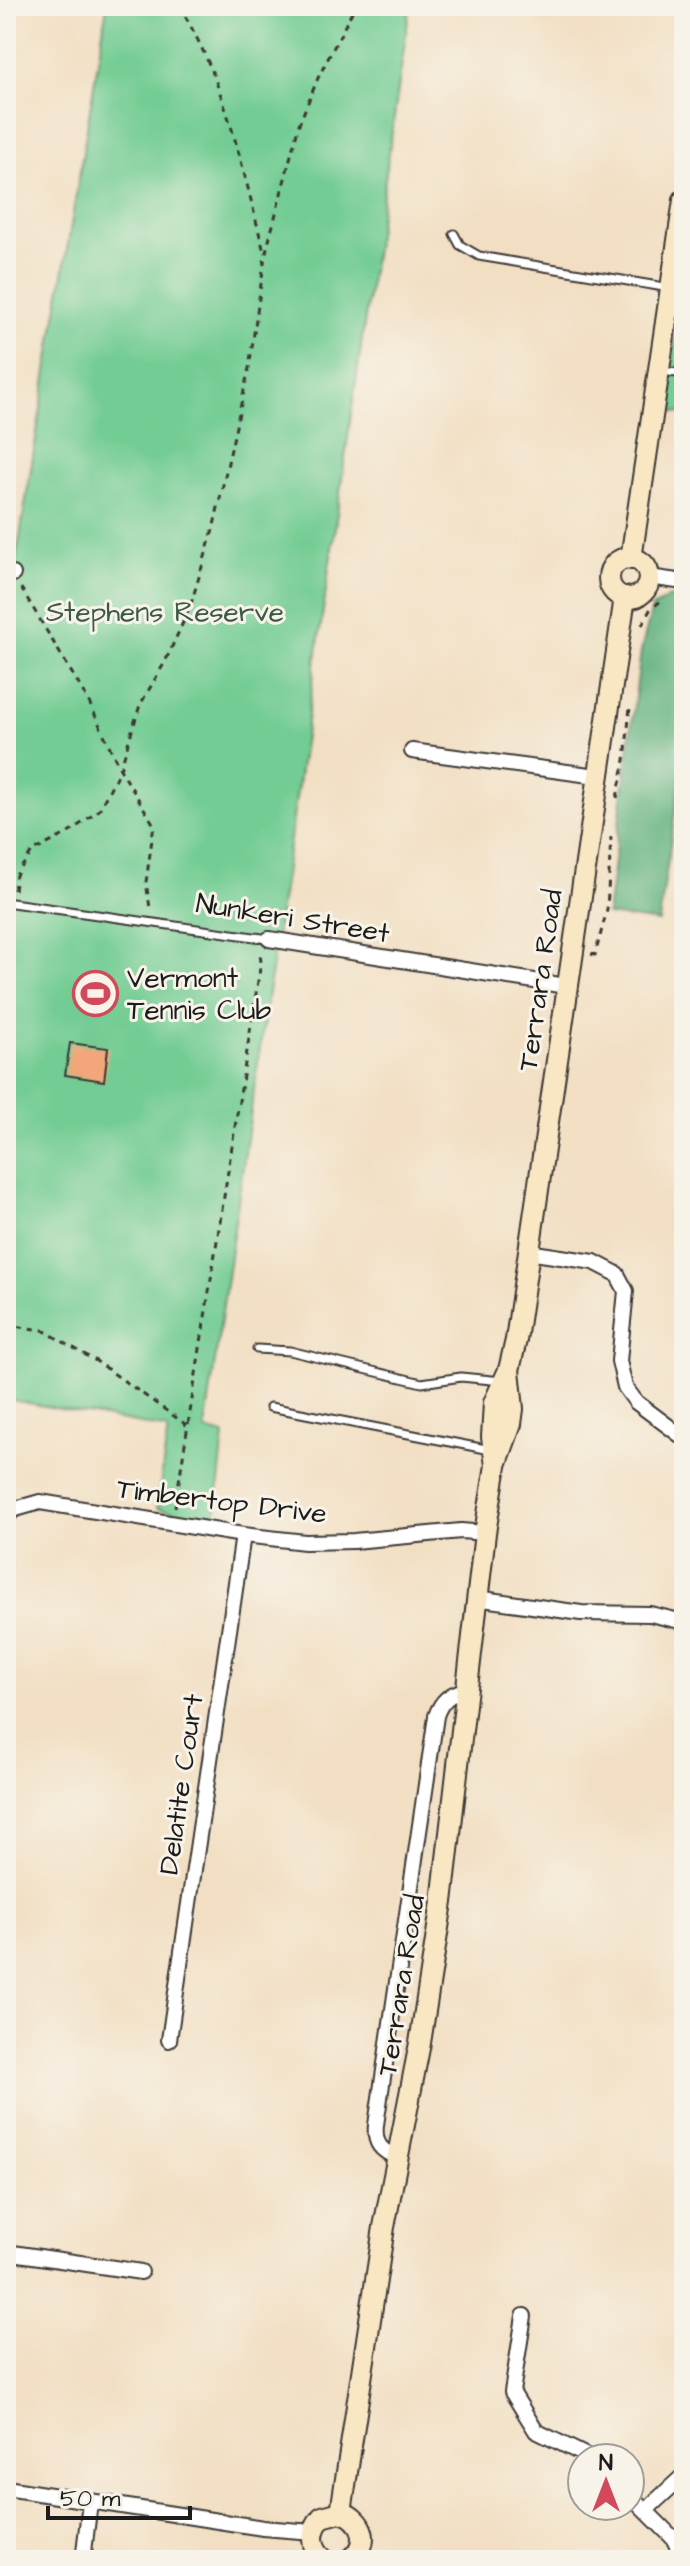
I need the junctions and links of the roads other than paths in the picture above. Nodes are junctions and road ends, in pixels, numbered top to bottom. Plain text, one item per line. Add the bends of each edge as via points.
1 (684, 200) edge
2 (454, 234) dead end
3 (672, 289) junction
4 (660, 371) junction
5 (684, 374) edge
6 (631, 559) junction
7 (649, 577) junction
8 (684, 582) edge
9 (625, 597) junction
10 (412, 751) dead end
11 (597, 776) junction
12 (12, 903) road end
13 (264, 938) joint
14 (566, 986) junction
15 (528, 1252) junction
16 (257, 1349) dead end
17 (508, 1378) junction
18 (270, 1407) dead end
19 (684, 1438) edge
20 (497, 1456) junction
21 (6, 1520) edge
22 (485, 1533) junction
23 (243, 1535) junction
24 (476, 1598) junction
25 (684, 1622) edge
26 (465, 1690) junction
27 (169, 2040) dead end
28 (398, 2158) junction
29 (6, 2252) edge
30 (141, 2272) dead end
31 (524, 2316) dead end
32 (566, 2446) edge
33 (684, 2475) edge
34 (6, 2488) edge
35 (90, 2502) junction
36 (646, 2510) joint
37 (341, 2512) junction
38 (313, 2532) junction
39 (684, 2559) edge
40 (83, 2560) edge
41 (326, 2560) edge
42 (350, 2560) edge

1 - 3 main road
2 - 3 lane via 460,245 479,256
3 - 4 main road
4 - 5 lane
4 - 6 main road
6 - 7 main road via 641,563
6 - 9 main road via 617,562 610,572 613,590
7 - 8 street
7 - 9 main road via 642,593
9 - 11 main road, Terrara Road
10 - 11 street
11 - 14 main road, Terrara Road
12 - 13 lane, Nunkeri Street
13 - 14 street, Nunkeri Street
14 - 15 main road, Terrara Road
15 - 17 main road, Terrara Road
15 - 19 street via 594,1262 617,1274 626,1291 619,1361 625,1387 636,1402
16 - 17 lane via 290,1351 422,1383
17 - 20 main road, Terrara Road via 511,1424
18 - 20 lane
20 - 22 main road, Terrara Road
21 - 23 street, Timbertop Drive via 12,1510 40,1502
22 - 23 street, Timbertop Drive via 305,1542
22 - 24 main road, Terrara Road
23 - 27 street, Delatite Court
24 - 25 street via 581,1613 650,1614
24 - 26 main road, Terrara Road
26 - 28 main road, Terrara Road via 440,1918
26 - 28 street via 448,1696 436,1716 376,2125 378,2145
28 - 37 main road, Terrara Road
29 - 30 street
31 - 32 street via 512,2392 536,2431
33 - 36 street
34 - 35 street
35 - 38 street
35 - 40 street
36 - 39 street via 673,2538
37 - 38 main road via 322,2517
37 - 42 main road via 357,2520 364,2536
38 - 41 main road via 314,2548

